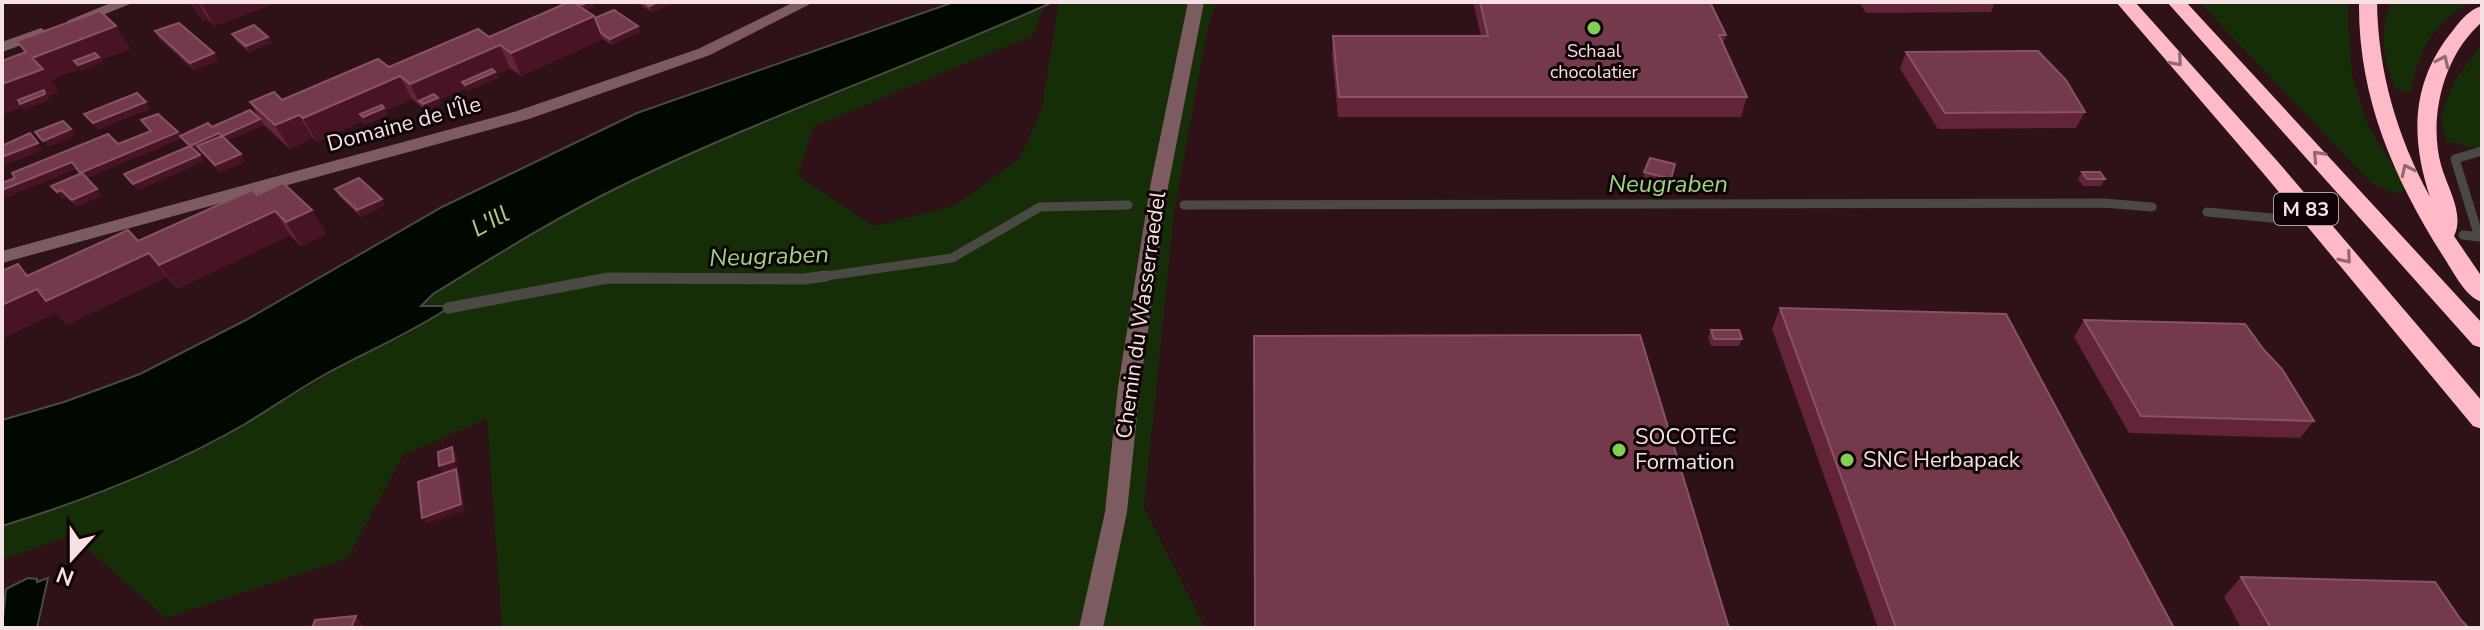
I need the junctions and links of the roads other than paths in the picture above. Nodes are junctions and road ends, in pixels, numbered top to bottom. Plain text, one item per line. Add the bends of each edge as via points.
1 (127, 2) edge
2 (806, 2) edge
3 (1196, 2) edge
4 (2125, 2) edge
5 (2176, 2) edge
6 (2368, 2) edge
7 (2482, 12) edge
8 (2, 47) edge
9 (2444, 238) junction
10 (2, 257) edge
11 (2482, 294) edge
12 (2482, 339) edge
13 (2482, 419) edge
14 (1091, 628) edge

1 - 8 street
2 - 10 street, Domaine de l'Île via 704,52 523,115
3 - 14 street, Chemin du Wasserraedel via 1159,187 1116,512
4 -> 13 highway, M 83
12 -> 5 highway, M 83
9 -> 6 highway via 2418,193 2383,110 2370,64
9 -> 7 highway via 2449,217 2428,154 2431,95 2453,40
9 - 11 highway

